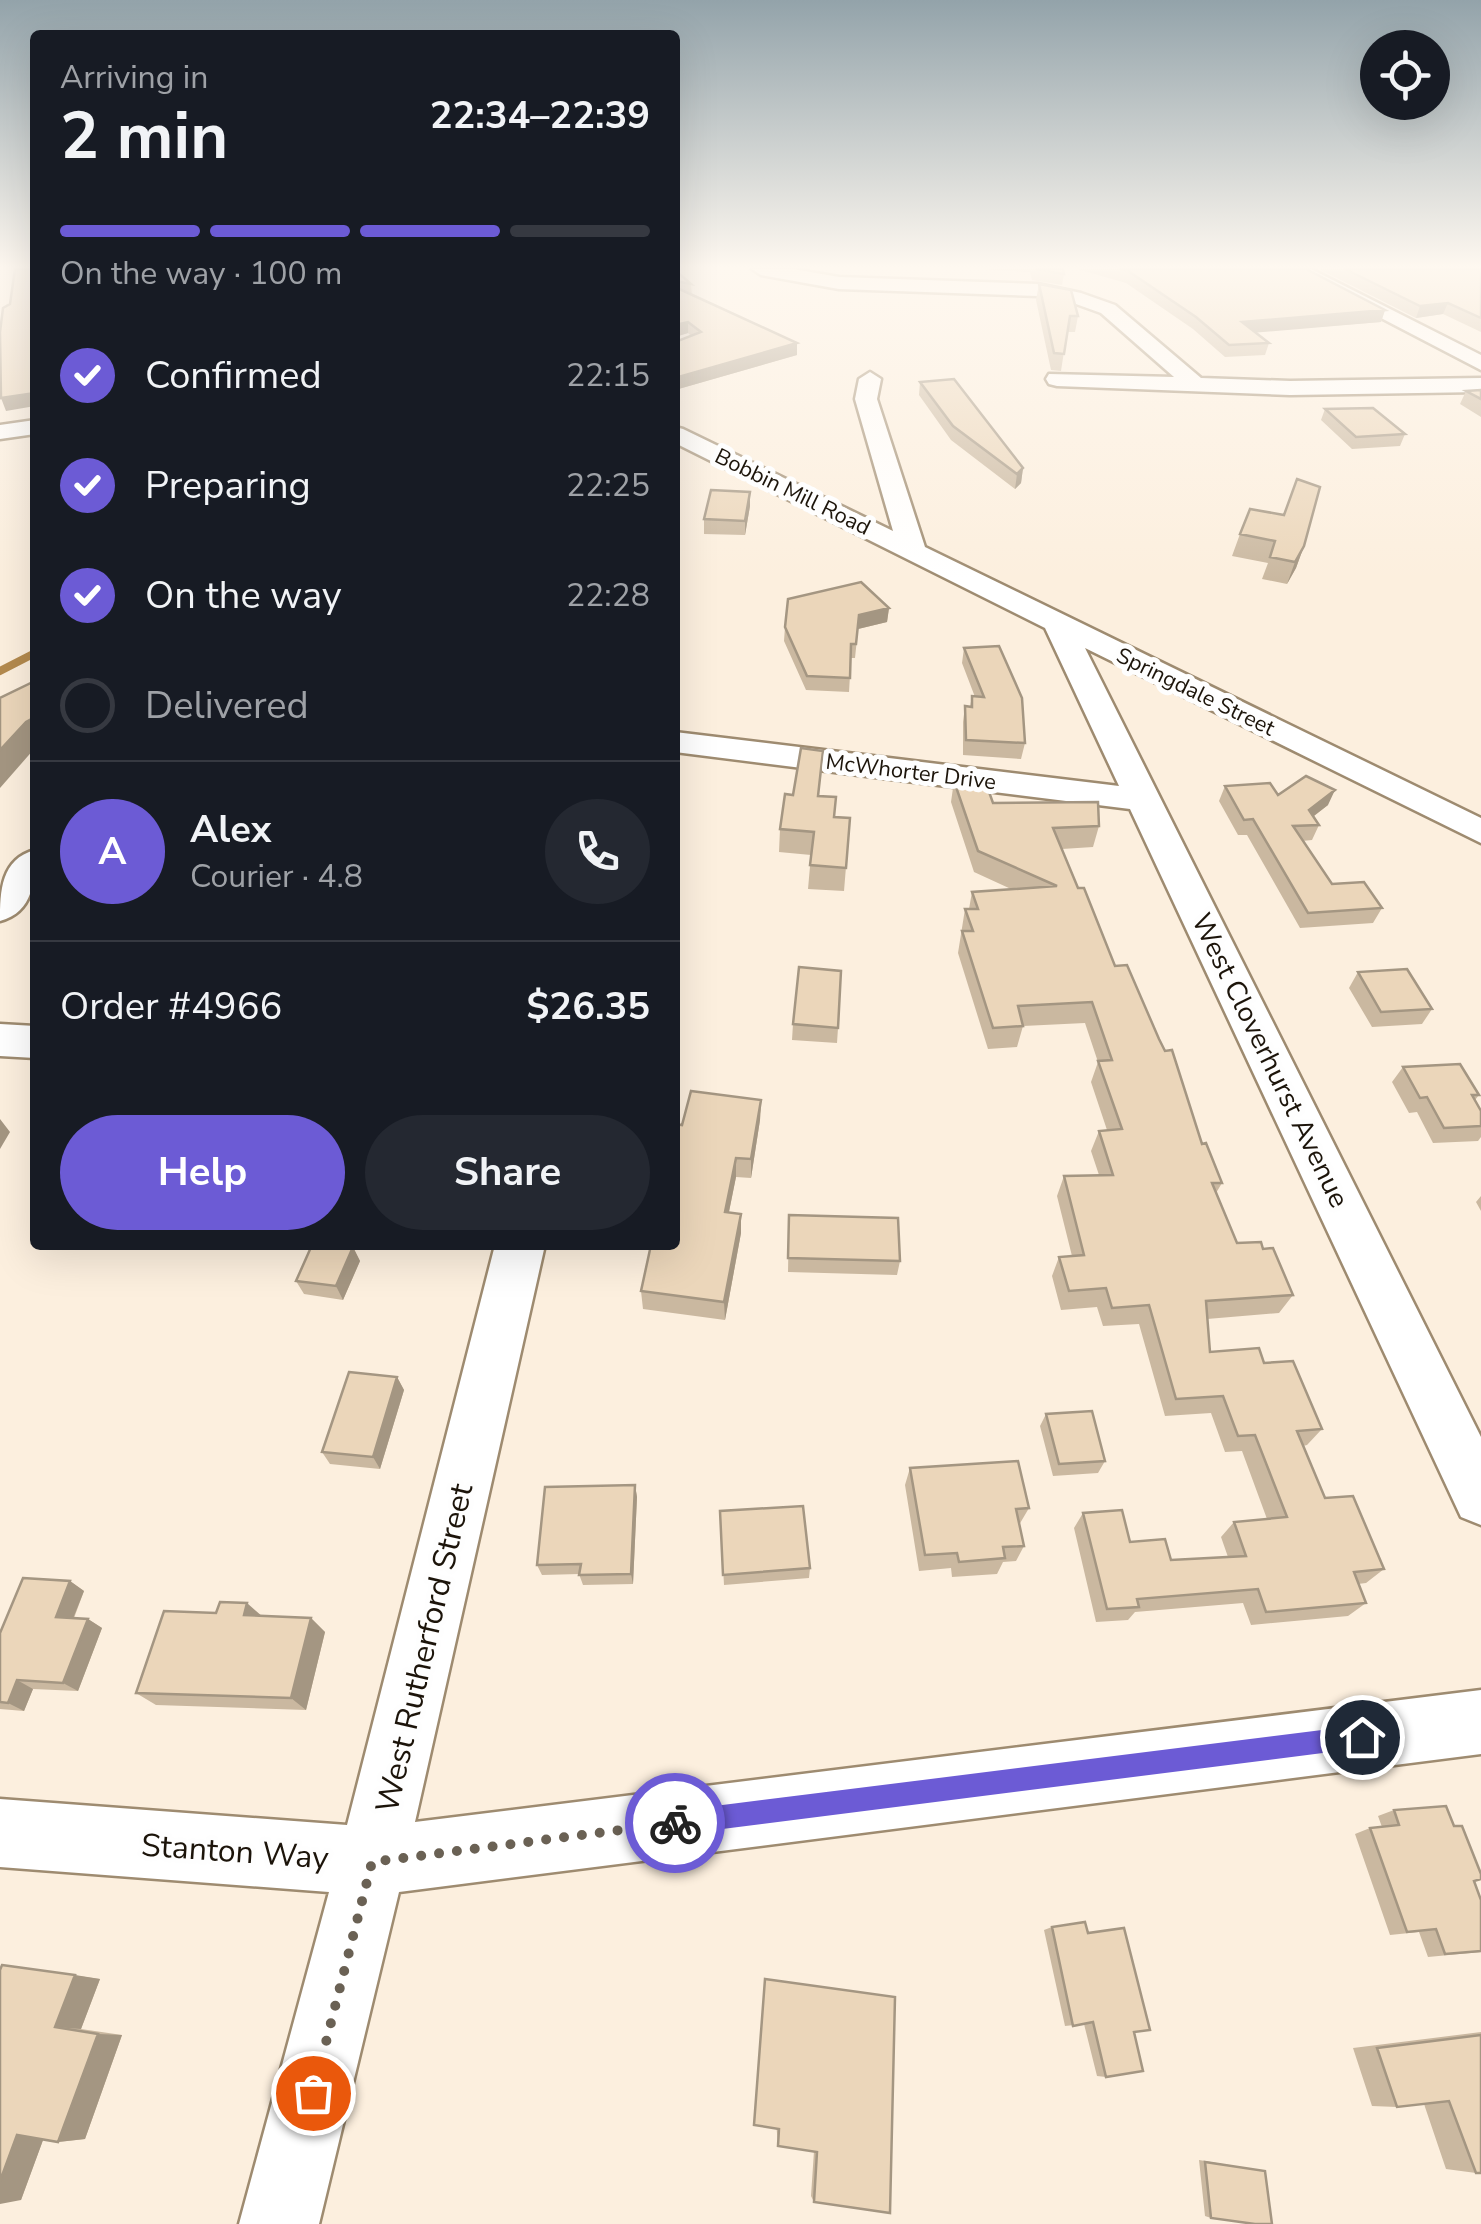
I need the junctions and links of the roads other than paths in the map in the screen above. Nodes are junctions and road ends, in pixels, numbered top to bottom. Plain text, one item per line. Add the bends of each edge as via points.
1 (1181, 373) edge
2 (1057, 378) edge
3 (870, 379) dead end
4 (1194, 384) junction
5 (1481, 384) edge
6 (30, 429) edge
7 (0, 432) edge
8 (680, 436) edge
9 (912, 548) junction
10 (1058, 624) junction
11 (680, 743) edge
12 (1146, 800) junction
13 (1481, 832) edge
14 (30, 869) edge
15 (0, 908) edge
16 (0, 1040) edge
17 (30, 1042) edge
18 (519, 1250) edge
19 (1481, 1497) edge
20 (1481, 1722) edge
21 (0, 1833) edge
22 (372, 1862) junction
23 (279, 2224) edge

1 - 4 street
2 - 4 street
3 - 9 street via 866,399
4 - 5 street
6 - 7 street
8 - 9 street, Bobbin Mill Road
9 - 10 street, Springdale Street
10 - 12 street, West Cloverhurst Avenue
10 - 13 street, Springdale Street
11 - 12 street, McWhorter Drive
12 - 19 street, West Cloverhurst Avenue
14 - 15 street
16 - 17 street
18 - 22 street, West Rutherford Street
20 - 22 street, Stanton Way
21 - 22 street, Stanton Way
22 - 23 street, West Rutherford Street

